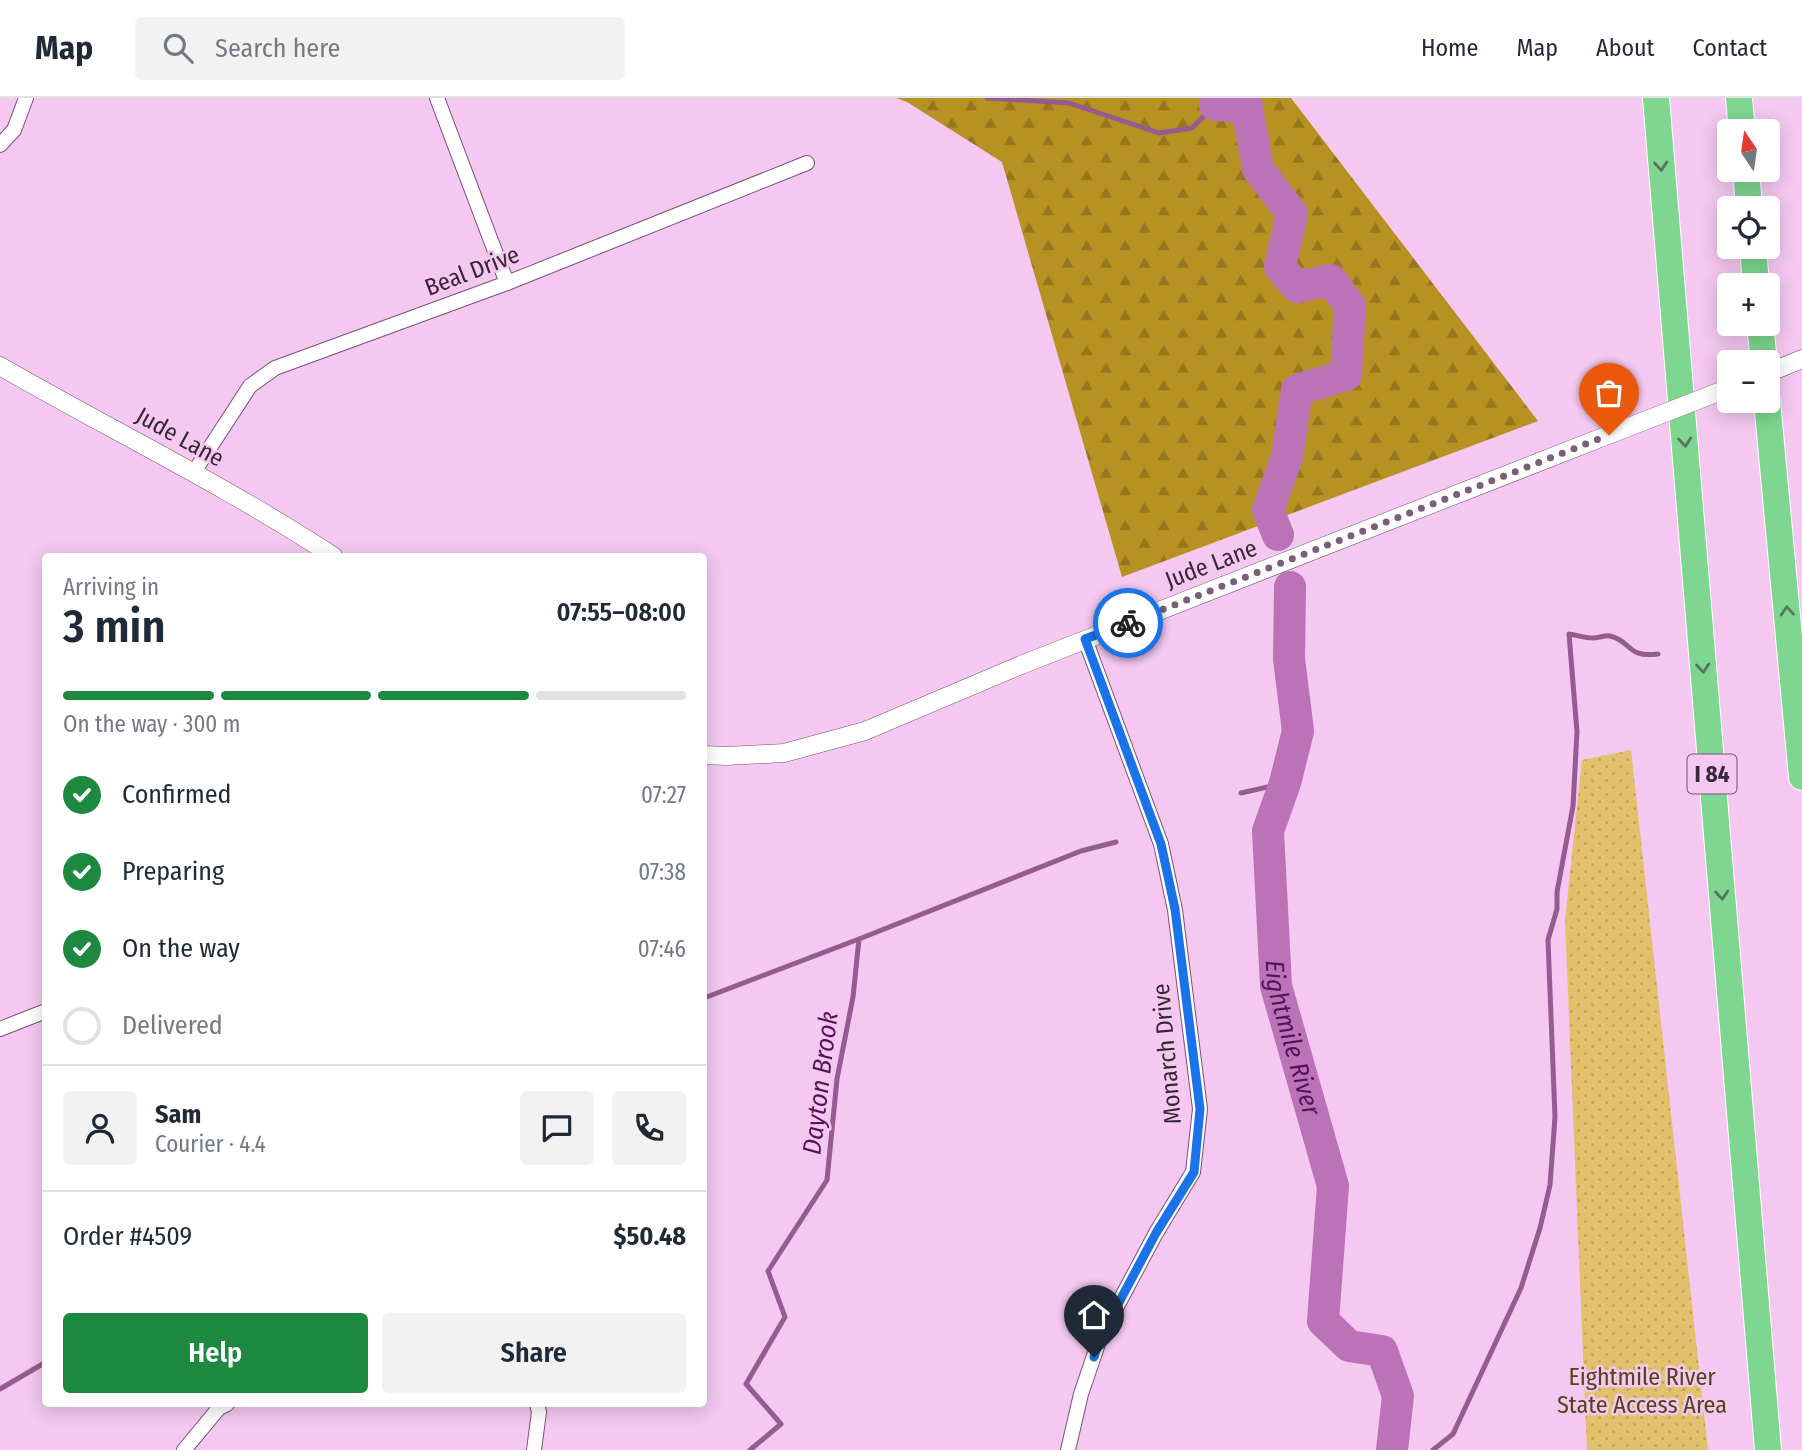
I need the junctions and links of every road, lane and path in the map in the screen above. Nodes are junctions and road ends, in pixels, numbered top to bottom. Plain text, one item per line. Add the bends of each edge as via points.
1 (26, 98) edge
2 (437, 98) edge
3 (1656, 98) edge
4 (1740, 98) edge
5 (1741, 119) edge
6 (0, 145) edge
7 (807, 163) dead end
8 (507, 283) junction
9 (1802, 359) edge
10 (0, 366) edge
11 (1780, 368) edge
12 (1717, 393) edge
13 (1768, 413) edge
14 (194, 472) junction
15 (328, 553) edge
16 (1085, 639) junction
17 (707, 755) edge
18 (1802, 777) edge
19 (42, 1013) edge
20 (0, 1029) edge
21 (221, 1407) edge
22 (537, 1407) edge
23 (184, 1450) edge
24 (534, 1450) edge
25 (1068, 1450) edge
26 (1768, 1450) edge

1 - 6 street via 14,131
2 - 8 street
3 -> 26 highway, I 84
4 - 5 highway
7 - 8 street, Beal Drive
8 - 14 street, Beal Drive via 275,368 250,386
9 - 11 street
10 - 14 street, Jude Lane
12 - 16 street, Jude Lane, bridge
18 -> 13 highway
14 - 15 street, Jude Lane
16 - 17 street, Jude Lane via 865,730 784,753
16 - 25 street, Monarch Drive via 1161,844 1175,909 1200,1109 1194,1172 1100,1338
19 - 20 street
21 - 23 street
22 - 24 street

